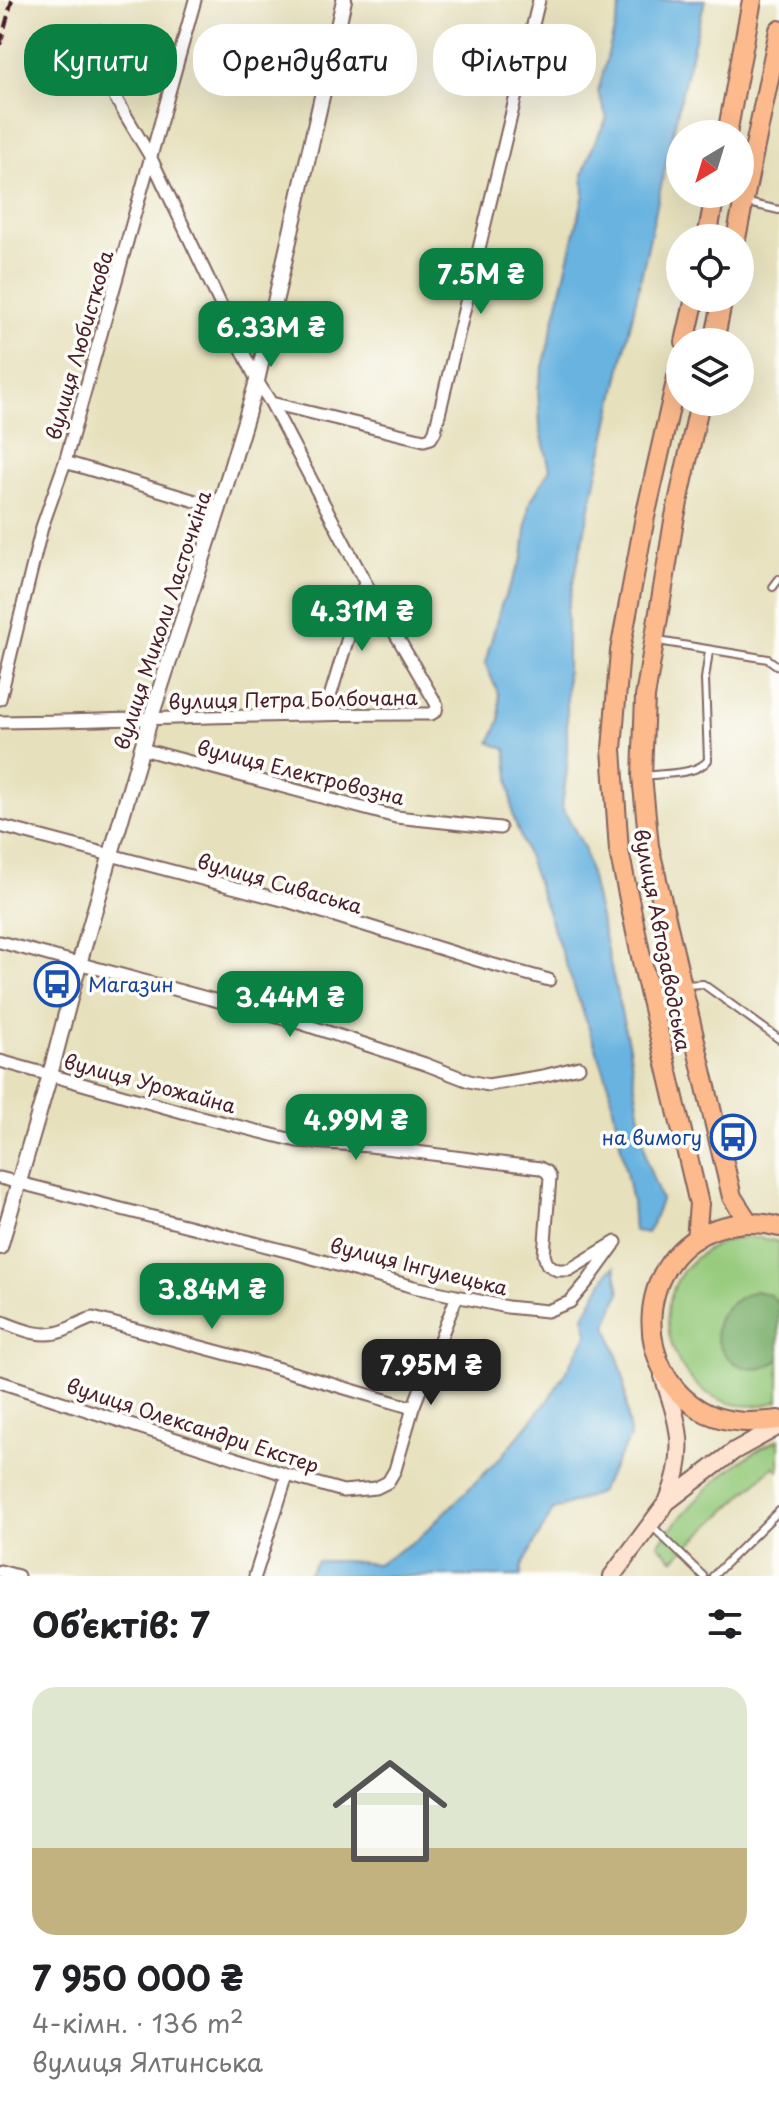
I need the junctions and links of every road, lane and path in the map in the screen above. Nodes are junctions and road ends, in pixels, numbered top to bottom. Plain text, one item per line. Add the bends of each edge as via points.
1 (195, 0) edge
2 (344, 0) edge
3 (539, 0) edge
4 (752, 0) edge
5 (779, 30) edge
6 (114, 96) edge
7 (731, 114) junction
8 (730, 120) edge
9 (762, 120) junction
10 (150, 156) junction
11 (754, 156) edge
12 (754, 204) edge
13 (779, 210) edge
14 (257, 381) junction
15 (271, 403) junction
16 (668, 416) edge
17 (697, 416) edge
18 (65, 462) junction
19 (219, 508) junction
20 (645, 517) junction
21 (674, 521) junction
22 (779, 579) edge
23 (365, 582) junction
24 (773, 587) dead end
25 (655, 641) junction
26 (709, 651) junction
27 (779, 667) edge
28 (0, 699) edge
29 (325, 713) junction
30 (150, 720) junction
31 (0, 722) edge
32 (142, 749) junction
33 (642, 776) junction
34 (0, 826) edge
35 (500, 828) dead end
36 (110, 855) junction
37 (0, 942) edge
38 (79, 964) junction
39 (549, 980) dead end
40 (680, 985) junction
41 (779, 1039) edge
42 (0, 1061) edge
43 (579, 1067) dead end
44 (50, 1075) junction
45 (0, 1178) edge
46 (18, 1183) junction
47 (749, 1223) junction
48 (776, 1225) edge
49 (696, 1239) junction
50 (616, 1242) joint
51 (0, 1247) edge
52 (457, 1296) junction
53 (0, 1321) edge
54 (659, 1363) junction
55 (0, 1382) edge
56 (413, 1408) junction
57 (779, 1423) edge
58 (287, 1475) junction
59 (667, 1502) junction
60 (779, 1511) edge
61 (649, 1524) junction
62 (0, 1571) edge
63 (18, 1576) edge
64 (255, 1576) edge
65 (612, 1576) edge
66 (703, 1576) edge
67 (713, 1576) edge

1 - 10 street, вулиця Любисткова
2 - 14 street, вулиця Миколи Ласточкіна
3 - 15 street via 431,438
4 - 7 main road
5 - 9 main road
6 - 10 street
7 - 8 main road
7 - 9 main road
9 - 11 main road
10 - 14 street
10 - 18 street, вулиця Любисткова
12 - 13 lane
14 - 15 street
14 - 19 street, вулиця Миколи Ласточкіна
15 - 23 street
16 - 20 main road, вулиця Автозаводська
17 - 21 main road, вулиця Автозаводська
18 - 19 street
18 - 28 street, вулиця Любисткова via 42,527
19 - 30 street, вулиця Миколи Ласточкіна
20 - 21 main road
20 - 49 main road, вулиця Автозаводська via 620,651 612,749 619,851 699,1204
21 - 25 main road, вулиця Автозаводська
22 - 24 lane
23 - 29 street
23 - 29 street, вулиця Петра Болбочана via 436,711
25 - 26 lane
25 - 33 main road, вулиця Автозаводська via 645,697
26 - 27 lane via 768,659
26 - 33 lane via 706,765
29 - 30 street, вулиця Петра Болбочана
30 - 31 street, вулиця Петра Болбочана
30 - 32 street, вулиця Миколи Ласточкіна
32 - 35 street, вулиця Електровозна via 396,817
32 - 36 street, вулиця Миколи Ласточкіна
33 - 40 main road, вулиця Автозаводська via 649,846
34 - 36 street, вулиця Сиваська
36 - 38 street, вулиця Миколи Ласточкіна
36 - 39 street, вулиця Сиваська via 290,902
37 - 38 street
38 - 43 street via 303,1024 488,1085
38 - 44 street, вулиця Миколи Ласточкіна
40 - 41 lane via 703,984
40 - 47 main road, вулиця Автозаводська via 732,1197
42 - 44 street, вулиця Урожайна
44 - 46 street, вулиця Миколи Ласточкіна
44 - 50 street, вулиця Урожайна via 297,1141 540,1168 550,1177 547,1264 569,1270
45 - 46 street, вулиця Інгулецька
46 - 51 street, вулиця Миколи Ласточкіна
46 - 52 street, вулиця Інгулецька
47 - 48 main road
47 - 49 main road
49 - 54 main road via 664,1272 655,1293 651,1332
50 - 52 street, вулиця Інгулецька via 570,1302 547,1311
52 - 56 street
53 - 56 street via 44,1335 93,1318
54 - 57 main road via 671,1383 706,1413 728,1421
54 - 59 main road via 680,1438 681,1456
55 - 58 street, вулиця Олександри Екстер
56 - 58 street, вулиця Олександри Екстер via 388,1482 343,1491
57 - 59 main road
58 - 64 street
59 - 61 main road
60 - 67 lane
61 - 65 main road
61 - 66 lane
62 - 63 street

